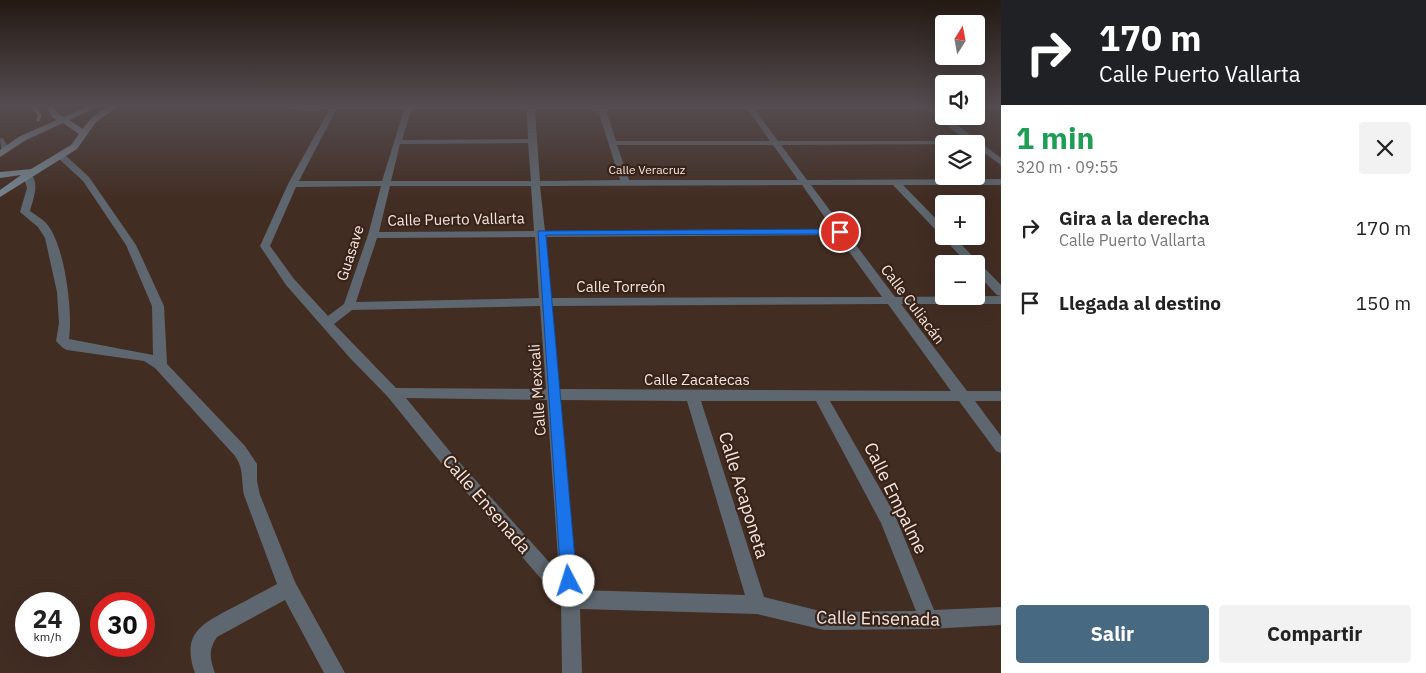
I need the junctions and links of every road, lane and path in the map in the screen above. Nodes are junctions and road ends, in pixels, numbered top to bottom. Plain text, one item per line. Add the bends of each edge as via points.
1 (27, 136) edge
2 (81, 136) edge
3 (318, 136) edge
4 (399, 136) edge
5 (532, 136) edge
6 (611, 136) edge
7 (772, 136) edge
8 (0, 140) edge
9 (532, 141) junction
10 (397, 142) junction
11 (613, 142) junction
12 (776, 142) junction
13 (935, 143) edge
14 (985, 150) edge
15 (3, 151) edge
16 (61, 156) junction
17 (1001, 162) edge
18 (32, 172) junction
19 (0, 175) edge
20 (802, 181) junction
21 (894, 181) junction
22 (536, 182) junction
23 (625, 182) junction
24 (1001, 182) edge
25 (386, 183) junction
26 (293, 184) junction
27 (0, 194) edge
28 (935, 224) edge
29 (840, 232) junction
30 (542, 233) junction
31 (373, 235) junction
32 (956, 245) edge
33 (965, 255) edge
34 (985, 275) edge
35 (1001, 292) edge
36 (1001, 300) edge
37 (547, 302) junction
38 (893, 302) junction
39 (349, 306) junction
40 (327, 323) junction
41 (160, 365) junction
42 (393, 393) junction
43 (553, 394) junction
44 (692, 396) junction
45 (820, 396) junction
46 (963, 396) junction
47 (1001, 396) edge
48 (1001, 447) edge
49 (288, 588) junction
50 (570, 599) junction
51 (757, 605) junction
52 (1001, 616) edge
53 (930, 620) junction
54 (205, 673) edge
55 (336, 673) edge
56 (572, 673) edge

1 - 15 main road
2 - 16 main road via 74,147
3 - 26 street, Calle Ensenada
4 - 10 street, Guasave
5 - 9 street, Calle Mexicali
6 - 11 street
7 - 12 street, Calle Culiacán
8 - 15 street
9 - 10 street
9 - 22 street, Calle Mexicali
10 - 25 street, Guasave
11 - 12 street
11 - 23 street
12 - 13 street
12 - 20 street, Calle Culiacán
14 - 17 street
16 - 18 main road
16 - 41 street via 86,178 131,245 158,306
18 - 19 main road
18 - 27 main road
18 - 41 street via 32,188 25,212 42,225 50,238 63,292 62,341 68,345 147,357
20 - 21 street, Calle Veracruz
20 - 23 street, Calle Veracruz
20 - 29 street, Calle Culiacán
21 - 24 street, Calle Veracruz
21 - 28 street
22 - 23 street, Calle Veracruz
22 - 25 street, Calle Veracruz
22 - 30 street, Calle Mexicali
25 - 26 street, Calle Veracruz
25 - 31 street, Guasave
26 - 40 street, Calle Ensenada via 265,246 290,282
29 - 30 street, Calle Puerto Vallarta
29 - 38 street, Calle Culiacán
30 - 31 street, Calle Puerto Vallarta
30 - 37 street, Calle Mexicali
31 - 39 street, Guasave
32 - 33 street
34 - 35 street
36 - 38 street, Calle Torreón
37 - 38 street, Calle Torreón
37 - 39 street, Calle Torreón
37 - 43 street, Calle Mexicali
38 - 46 street, Calle Culiacán
39 - 40 street, Guasave
40 - 42 street, Calle Ensenada
41 - 49 street via 249,464 252,495
42 - 43 street, Calle Zacatecas
42 - 50 street, Calle Ensenada via 447,460
43 - 44 street, Calle Zacatecas
43 - 50 street, Calle Mexicali
44 - 45 street, Calle Zacatecas
44 - 51 street, Calle Acaponeta
45 - 46 street, Calle Zacatecas
45 - 53 street, Calle Empalme via 888,519
46 - 47 street, Calle Zacatecas
46 - 48 street, Calle Culiacán
49 - 54 street via 210,630 201,643 200,651
49 - 55 street
50 - 51 street, Calle Ensenada
50 - 56 street, Calle Mexicali
51 - 53 street, Calle Ensenada via 824,620
52 - 53 street, Calle Ensenada

